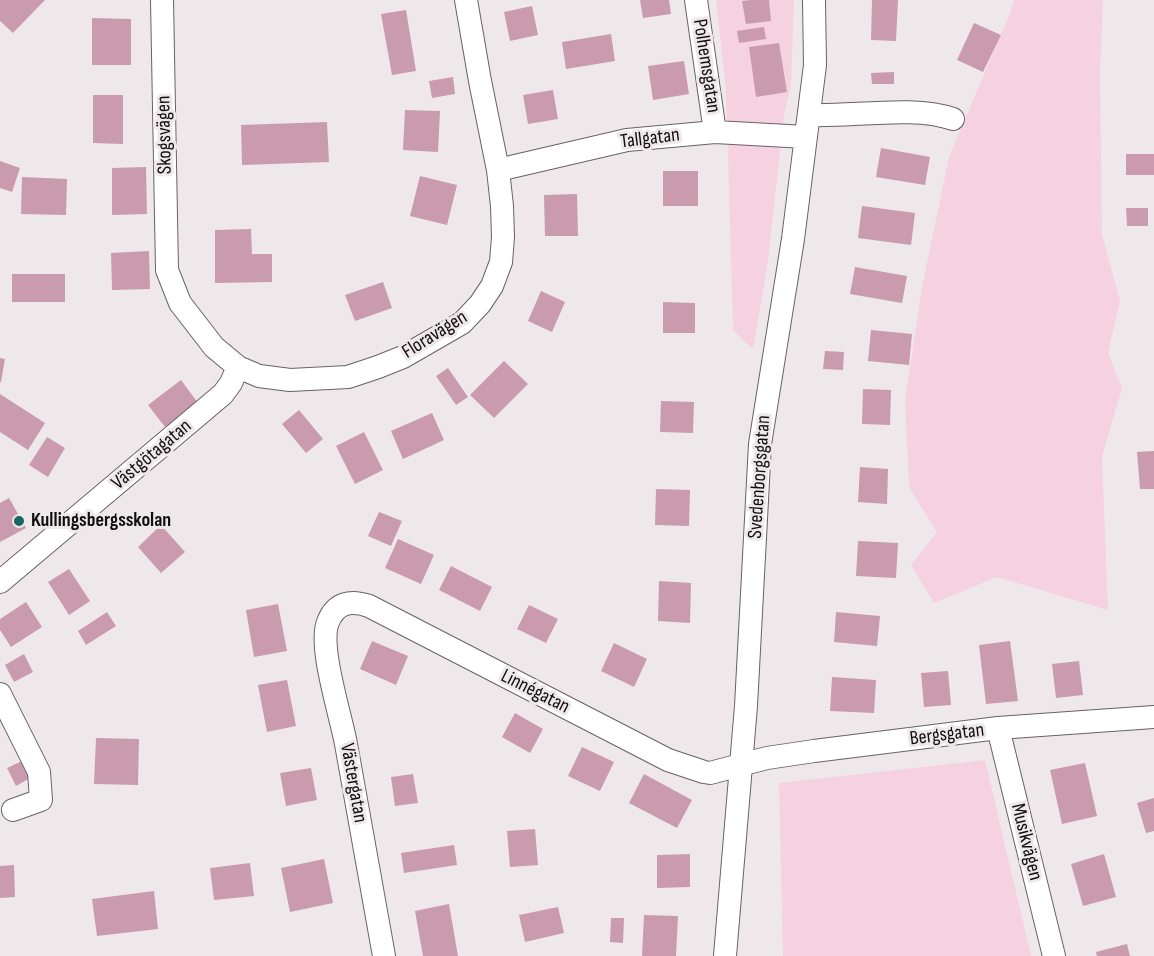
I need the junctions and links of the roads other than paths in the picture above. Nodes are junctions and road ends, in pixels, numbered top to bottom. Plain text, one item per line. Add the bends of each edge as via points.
1 (162, 0) edge
2 (466, 0) edge
3 (696, 0) edge
4 (814, 0) edge
5 (808, 115) junction
6 (953, 119) dead end
7 (715, 132) junction
8 (806, 137) junction
9 (498, 170) junction
10 (167, 270) joint
11 (238, 367) junction
12 (0, 582) edge
13 (333, 612) joint
14 (0, 694) edge
15 (1154, 717) edge
16 (998, 728) junction
17 (742, 764) junction
18 (13, 810) dead end
19 (384, 956) edge
20 (725, 956) edge
21 (1054, 956) edge

1 - 10 street, Skogsvägen
2 - 9 street, Floravägen
3 - 7 street, Polhemsgatan
4 - 5 street, Svedenborgsgatan via 815,64
5 - 6 street via 921,113
5 - 8 street, Svedenborgsgatan
7 - 8 street, Tallgatan
7 - 9 street, Tallgatan via 627,140
8 - 17 street, Svedenborgsgatan via 760,444
9 - 11 street, Floravägen via 503,216 501,262 492,286 462,323 404,357 348,377 290,380 259,376
10 - 11 street, Floravägen via 180,303 214,347
11 - 12 street, Västgötagatan via 223,394
13 - 17 street, Linnégatan via 355,601 369,606 668,760 710,773
13 - 19 street, Västergatan via 325,633 326,651
14 - 18 street via 39,772 41,800
15 - 16 street, Bergsgatan
16 - 17 street, Bergsgatan
16 - 21 street, Musikvägen
17 - 20 street, Svedenborgsgatan

